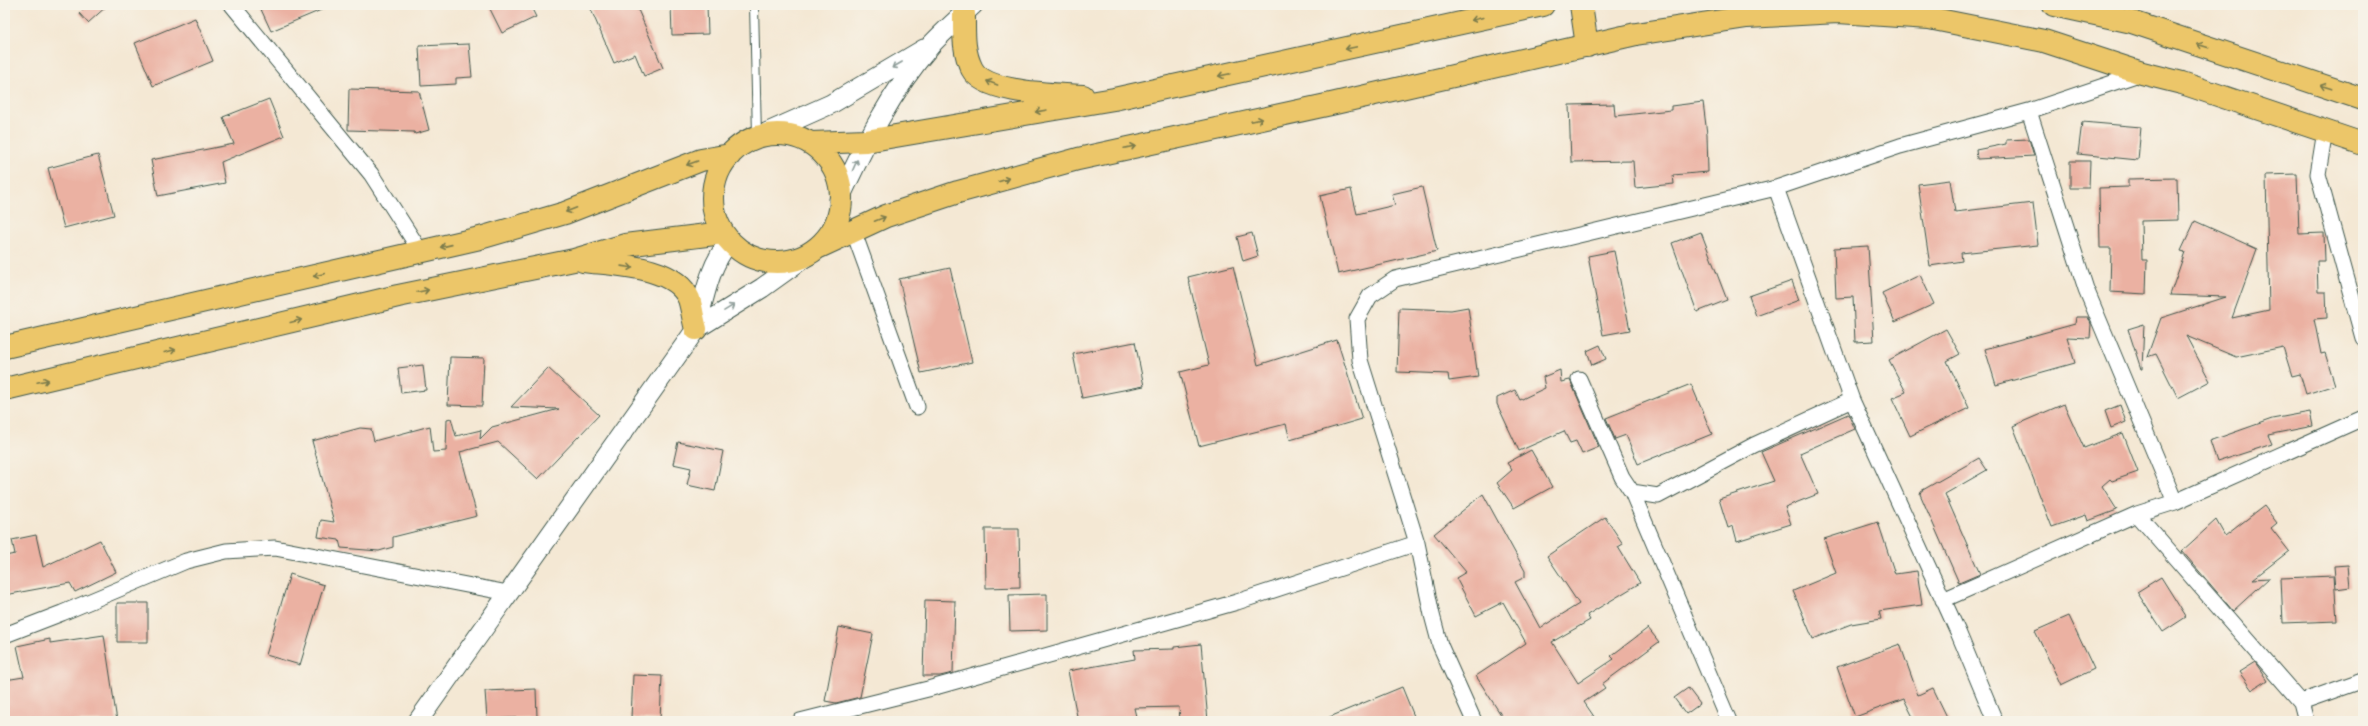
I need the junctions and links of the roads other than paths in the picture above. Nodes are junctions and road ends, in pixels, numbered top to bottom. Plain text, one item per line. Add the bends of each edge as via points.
1 (232, 5) edge
2 (754, 5) edge
3 (1543, 5) edge
4 (1581, 5) edge
5 (2054, 5) edge
6 (1501, 9) edge
7 (968, 10) edge
8 (931, 45) junction
9 (1587, 46) junction
10 (2142, 73) junction
11 (1114, 99) junction
12 (2363, 99) edge
13 (2029, 111) junction
14 (2325, 131) junction
15 (757, 137) junction
16 (866, 141) junction
17 (811, 144) junction
18 (2363, 144) edge
19 (730, 155) junction
20 (1776, 188) junction
21 (839, 200) junction
22 (852, 230) junction
23 (726, 237) junction
24 (814, 251) junction
25 (421, 252) junction
26 (574, 260) junction
27 (696, 329) junction
28 (2363, 338) edge
29 (5, 348) edge
30 (1579, 379) dead end
31 (5, 389) edge
32 (1852, 400) junction
33 (917, 407) dead end
34 (2363, 418) edge
35 (1632, 492) junction
36 (2175, 502) junction
37 (2137, 514) junction
38 (1417, 543) junction
39 (508, 593) junction
40 (1943, 600) junction
41 (5, 635) edge
42 (2363, 680) edge
43 (2300, 702) junction
44 (418, 721) edge
45 (800, 721) edge
46 (1474, 721) edge
47 (1729, 721) edge
48 (1995, 721) edge
49 (2306, 721) edge

1 - 25 street via 371,174
2 - 15 lane
3 - 6 main road
4 - 9 main road
12 -> 5 main road via 2132,22
6 -> 11 main road
7 - 8 street
11 -> 7 main road via 1046,93 989,83 972,70 964,48
8 -> 15 street via 831,104
8 - 16 street
9 - 10 main road via 1636,34 1747,17 1838,12 1929,18 2036,39
22 -> 9 main road via 958,192 1078,159
10 - 13 street
10 - 14 main road via 2182,83
11 -> 16 main road
13 - 20 street via 1900,146
13 - 36 street via 2086,289
14 - 18 main road
14 - 28 street via 2318,174
15 - 17 main road via 773,134 790,135
15 - 19 main road via 744,143
16 - 17 main road
21 -> 16 street
17 - 21 main road via 823,153 833,166 839,181
19 - 23 main road via 717,173 713,186 714,214
19 -> 25 main road via 701,160 565,213
20 - 32 street
20 - 38 street via 1395,279 1370,296 1357,319 1360,360
21 - 24 main road via 840,216 832,233
22 - 24 main road
22 - 33 street
23 - 24 main road via 747,256 777,263 793,261
23 - 26 main road via 625,245
23 - 27 street via 712,269
27 -> 24 street via 762,288
25 -> 29 main road
26 -> 27 main road via 651,270 678,284 689,298
31 -> 26 main road via 398,296
27 - 39 street
30 - 35 street via 1622,477
32 - 35 street via 1754,446 1658,496
32 - 40 street
34 - 36 street
35 - 47 street
36 - 37 street
37 - 40 street
37 - 43 street
38 - 45 street via 1237,602 928,689
38 - 46 street via 1440,645
39 - 41 street via 275,548 226,551 186,561
39 - 44 street
40 - 48 street
42 - 43 street
43 - 49 street

